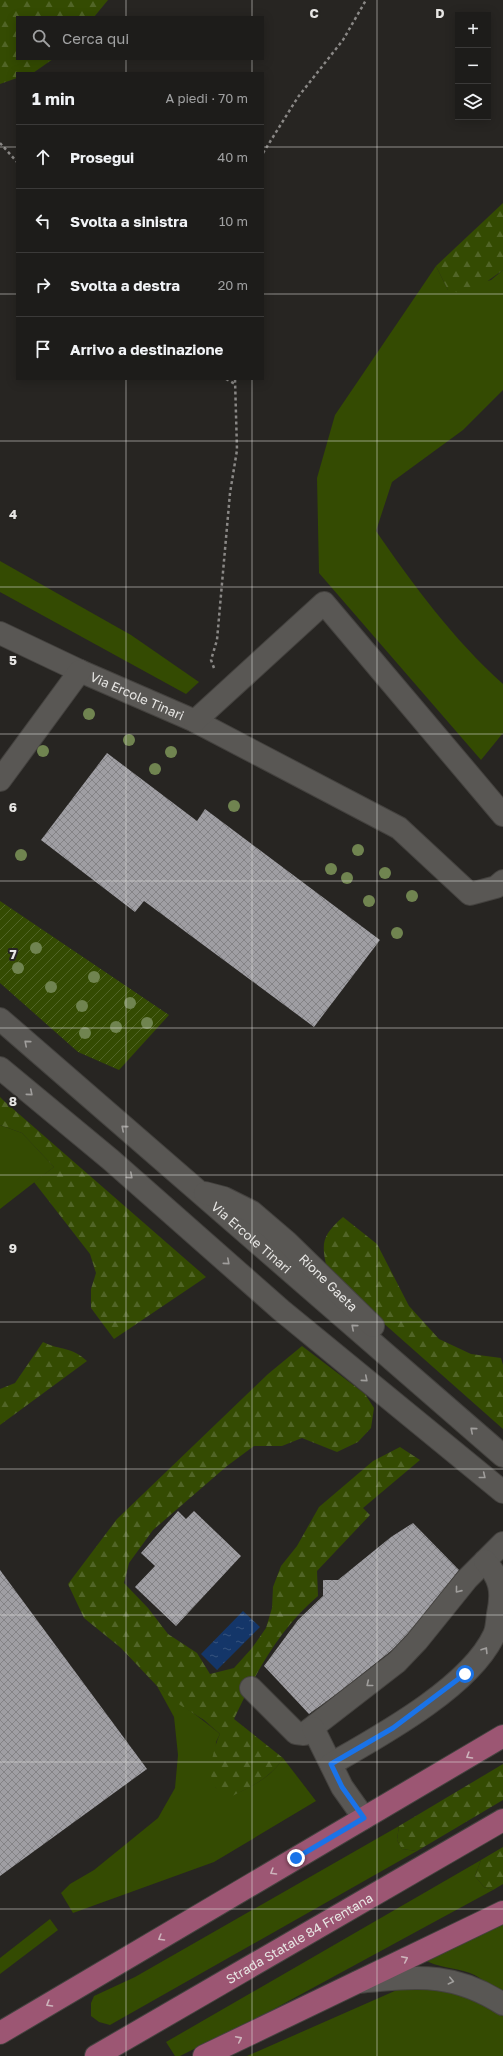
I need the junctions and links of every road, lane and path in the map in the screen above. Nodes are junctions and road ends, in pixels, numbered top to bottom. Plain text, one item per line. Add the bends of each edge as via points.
1 (366, 0) edge
2 (0, 143) edge
3 (264, 151) edge
4 (16, 161) edge
5 (228, 380) edge
6 (235, 380) edge
7 (236, 384) junction
8 (0, 633) edge
9 (80, 671) junction
10 (225, 694) junction
11 (195, 721) junction
12 (0, 780) edge
13 (503, 815) edge
14 (503, 881) edge
15 (0, 1019) edge
16 (0, 1068) edge
17 (503, 1456) edge
18 (503, 1492) edge
19 (503, 1543) edge
20 (485, 1561) junction
21 (251, 1688) dead end
22 (313, 1728) junction
23 (503, 1736) edge
24 (331, 1764) junction
25 (364, 1818) junction
26 (503, 1820) edge
27 (503, 1912) edge
28 (357, 1982) junction
29 (503, 2004) edge
30 (0, 2033) edge
31 (96, 2056) edge
32 (204, 2056) edge

1 - 3 path via 343,40 298,98
2 - 4 path
5 - 7 path
6 - 7 path
7 - 10 path via 237,450 230,493 217,640 211,660
8 - 9 street, Via Ercole Tinari
9 - 11 street, Via Ercole Tinari
9 - 12 street, Via Ercole Tinari
10 - 11 street
10 - 13 street via 324,603
11 - 14 street, Via Ercole Tinari via 399,828 470,894 496,887
17 -> 15 street, Via Ercole Tinari
16 -> 18 street via 111,1160 282,1310
19 - 20 street
20 -> 22 street via 397,1662
24 -> 20 street via 393,1728 465,1674 481,1656 494,1634 500,1607 500,1585 496,1574
21 - 22 street via 296,1733 304,1734
22 - 24 street
23 -> 25 main road
24 - 25 street via 342,1787
25 -> 30 main road
26 - 31 main road, Strada Statale 84 Frentana
28 -> 27 main road
28 -> 29 street via 414,1977 447,1979
32 -> 28 main road

